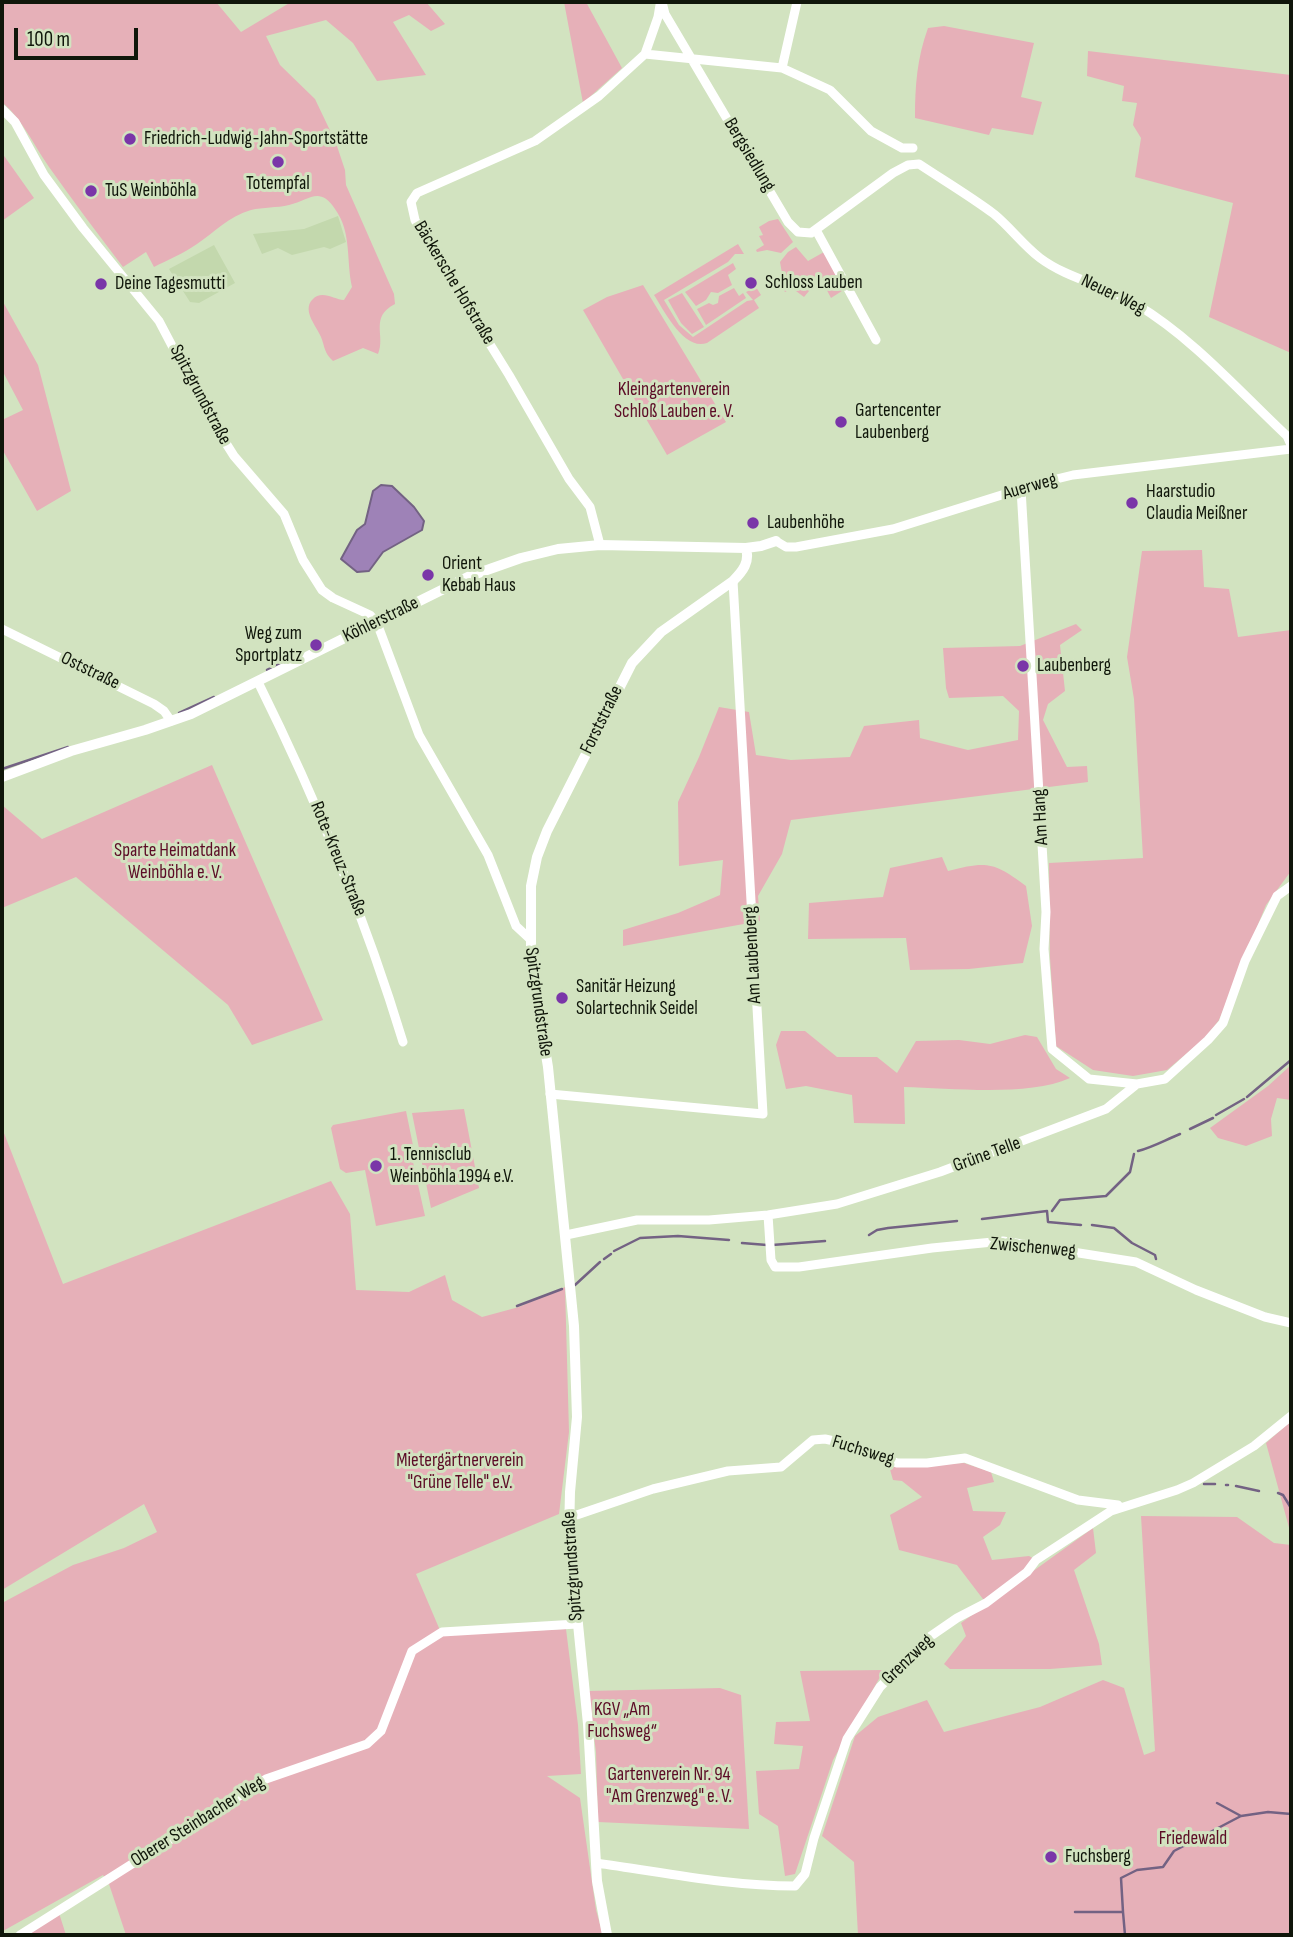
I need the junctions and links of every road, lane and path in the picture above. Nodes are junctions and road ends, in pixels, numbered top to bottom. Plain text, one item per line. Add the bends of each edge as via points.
1 (662, 2) edge
2 (797, 2) edge
3 (645, 54) junction
4 (692, 60) junction
5 (782, 68) junction
6 (2, 108) edge
7 (913, 148) dead end
8 (816, 230) junction
9 (876, 340) dead end
10 (1291, 447) edge
11 (1021, 489) junction
12 (776, 541) joint
13 (600, 545) junction
14 (746, 548) junction
15 (733, 581) junction
16 (377, 623) junction
17 (2, 629) edge
18 (258, 682) junction
19 (172, 721) junction
20 (2, 777) edge
21 (1291, 886) edge
22 (530, 939) junction
23 (402, 1042) dead end
24 (1137, 1084) junction
25 (550, 1094) junction
26 (768, 1215) junction
27 (566, 1236) junction
28 (1291, 1323) edge
29 (1291, 1416) edge
30 (1123, 1506) junction
31 (568, 1518) junction
32 (578, 1624) junction
33 (596, 1863) junction
34 (20, 1935) edge
35 (607, 1935) edge

1 - 3 street, Bäckersche Hofstraße
1 - 4 street
2 - 5 street
3 - 4 street
3 - 13 street, Bäckersche Hofstraße via 546,135 417,193 411,202 423,236 590,507
4 - 5 street
4 - 8 street, Bergsiedlung via 794,229 802,234
5 - 7 street via 830,90 871,131 902,148
6 - 16 street, Spitzgrundstraße via 15,121 44,175 159,321 209,418 234,456 284,514 303,560 322,590
8 - 9 street
8 - 10 street, Neuer Weg via 893,173 919,164 994,214 1040,258 1135,303 1181,335 1287,436
10 - 11 street, Auerweg via 1073,475
11 - 12 street, Auerweg via 892,529 796,547
11 - 24 street, Am Hang via 1052,1049 1089,1079
12 - 14 street, Köhlerstraße
13 - 14 street, Köhlerstraße
13 - 16 street, Köhlerstraße via 558,549 485,570
14 - 15 street via 746,565
15 - 22 street, Forststraße via 661,632 625,673 540,848 531,886
15 - 25 street, Am Laubenberg via 764,1114
16 - 18 street, Köhlerstraße
16 - 22 street, Spitzgrundstraße via 419,735 488,855 516,926
17 - 19 street, Oststraße via 154,704
18 - 19 street, Köhlerstraße
18 - 23 street, Rote-Kreuz-Straße via 335,849
19 - 20 street, Köhlerstraße
21 - 24 street, Grüne Telle via 1277,897 1245,961 1223,1023 1164,1079
22 - 25 street, Spitzgrundstraße
24 - 26 street, Grüne Telle via 1106,1109 940,1172 837,1204
25 - 27 street, Spitzgrundstraße
26 - 27 street, Grüne Telle via 636,1220
26 - 28 street, Zwischenweg via 775,1267 1003,1241 1136,1262 1242,1308
27 - 31 street, Spitzgrundstraße via 577,1395
29 - 30 street, Grenzweg via 1255,1446 1193,1483
30 - 31 street, Fuchsweg via 1078,1500 965,1458 897,1463 825,1439 813,1440 781,1467 728,1471 653,1489
30 - 33 street, Grenzweg via 1036,1560 986,1603 928,1638 880,1687 847,1739 805,1874 795,1886 751,1885
31 - 32 street, Spitzgrundstraße
32 - 33 street, Spitzgrundstraße
32 - 34 street, Oberer Steinbacher Weg via 442,1632 412,1651 382,1731 367,1744 266,1779
33 - 35 street, Spitzgrundstraße

